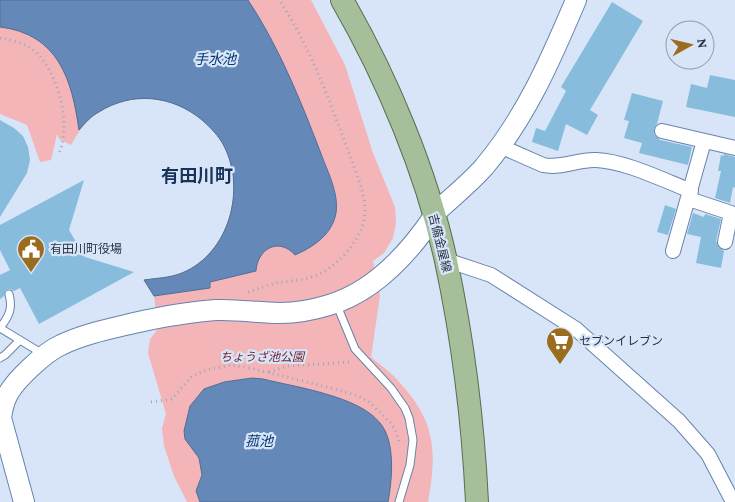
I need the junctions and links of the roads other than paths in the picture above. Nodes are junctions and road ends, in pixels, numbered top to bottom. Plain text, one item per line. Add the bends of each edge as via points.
1 (342, 0) edge
2 (576, 0) edge
3 (662, 131) dead end
4 (704, 141) junction
5 (500, 146) junction
6 (735, 148) edge
7 (690, 195) junction
8 (434, 215) junction
9 (725, 242) dead end
10 (673, 251) dead end
11 (446, 260) junction
12 (9, 294) dead end
13 (336, 303) junction
14 (0, 328) edge
15 (20, 340) junction
16 (45, 355) junction
17 (0, 358) edge
18 (24, 502) edge
19 (398, 502) edge
20 (477, 502) edge
21 (733, 502) edge

1 - 8 main road, 吉備金屋線 via 386,87
2 - 5 street via 540,82
3 - 4 street
4 - 6 street
4 - 7 street
5 - 7 street via 550,167 593,160 617,163
5 - 8 street
7 - 9 street via 731,213
7 - 10 street
8 - 11 main road, 吉備金屋線
8 - 13 street via 415,243 380,276
11 - 20 main road, 吉備金屋線 via 468,389
11 - 21 street via 491,275 576,329 679,421 708,454
12 - 14 lane via 11,312
13 - 16 street via 309,311 218,310 171,316 87,335
13 - 19 lane via 355,349 392,388 409,418 412,440 410,465
14 - 15 lane
15 - 16 lane
15 - 17 lane
16 - 18 street via 13,387 3,406 4,428

